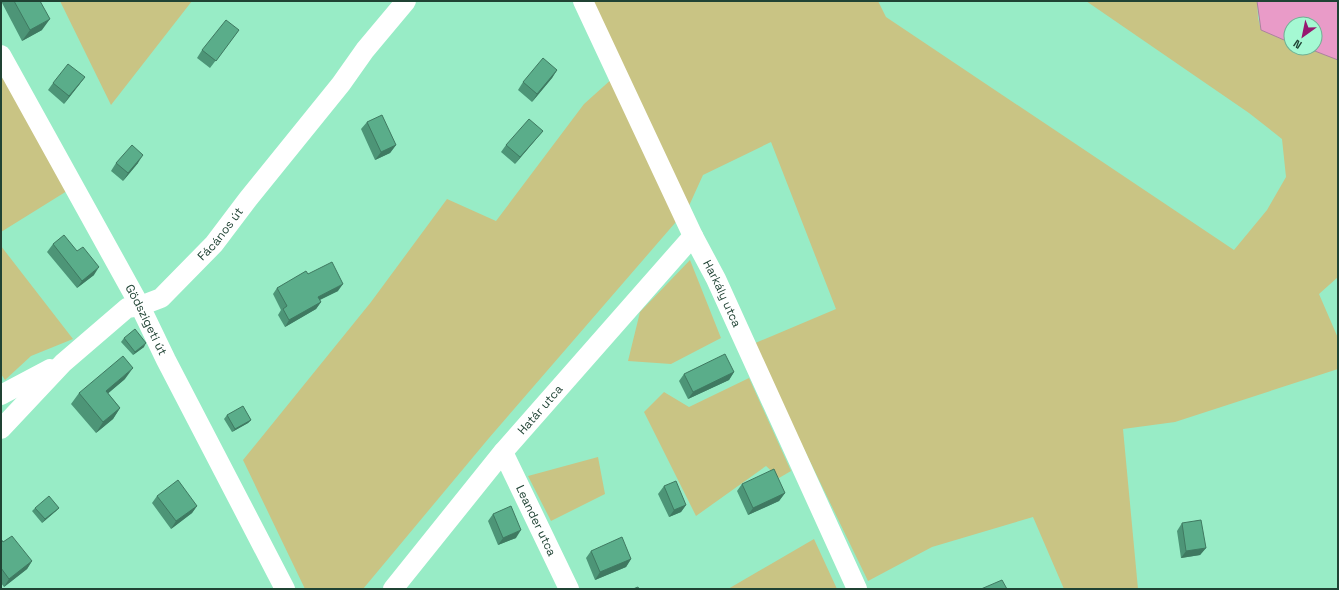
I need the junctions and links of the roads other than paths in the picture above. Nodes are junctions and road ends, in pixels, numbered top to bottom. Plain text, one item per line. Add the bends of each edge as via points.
1 (406, 1) edge
2 (583, 1) edge
3 (1, 55) edge
4 (693, 236) junction
5 (140, 306) junction
6 (63, 363) junction
7 (1, 395) edge
8 (1, 429) edge
9 (503, 452) junction
10 (281, 587) edge
11 (393, 589) edge
12 (569, 589) edge
13 (857, 589) edge

1 - 5 street, Fácános út via 214,244 161,298
2 - 4 street, Harkály utca
3 - 5 street, Gödszigeti út
4 - 9 street, Határ utca
4 - 13 street, Harkály utca via 716,279
5 - 6 street, Fácános út via 127,308
5 - 10 street, Gödszigeti út
6 - 7 street
6 - 8 street, Fácános út
9 - 11 street, Határ utca
9 - 12 street, Leander utca

